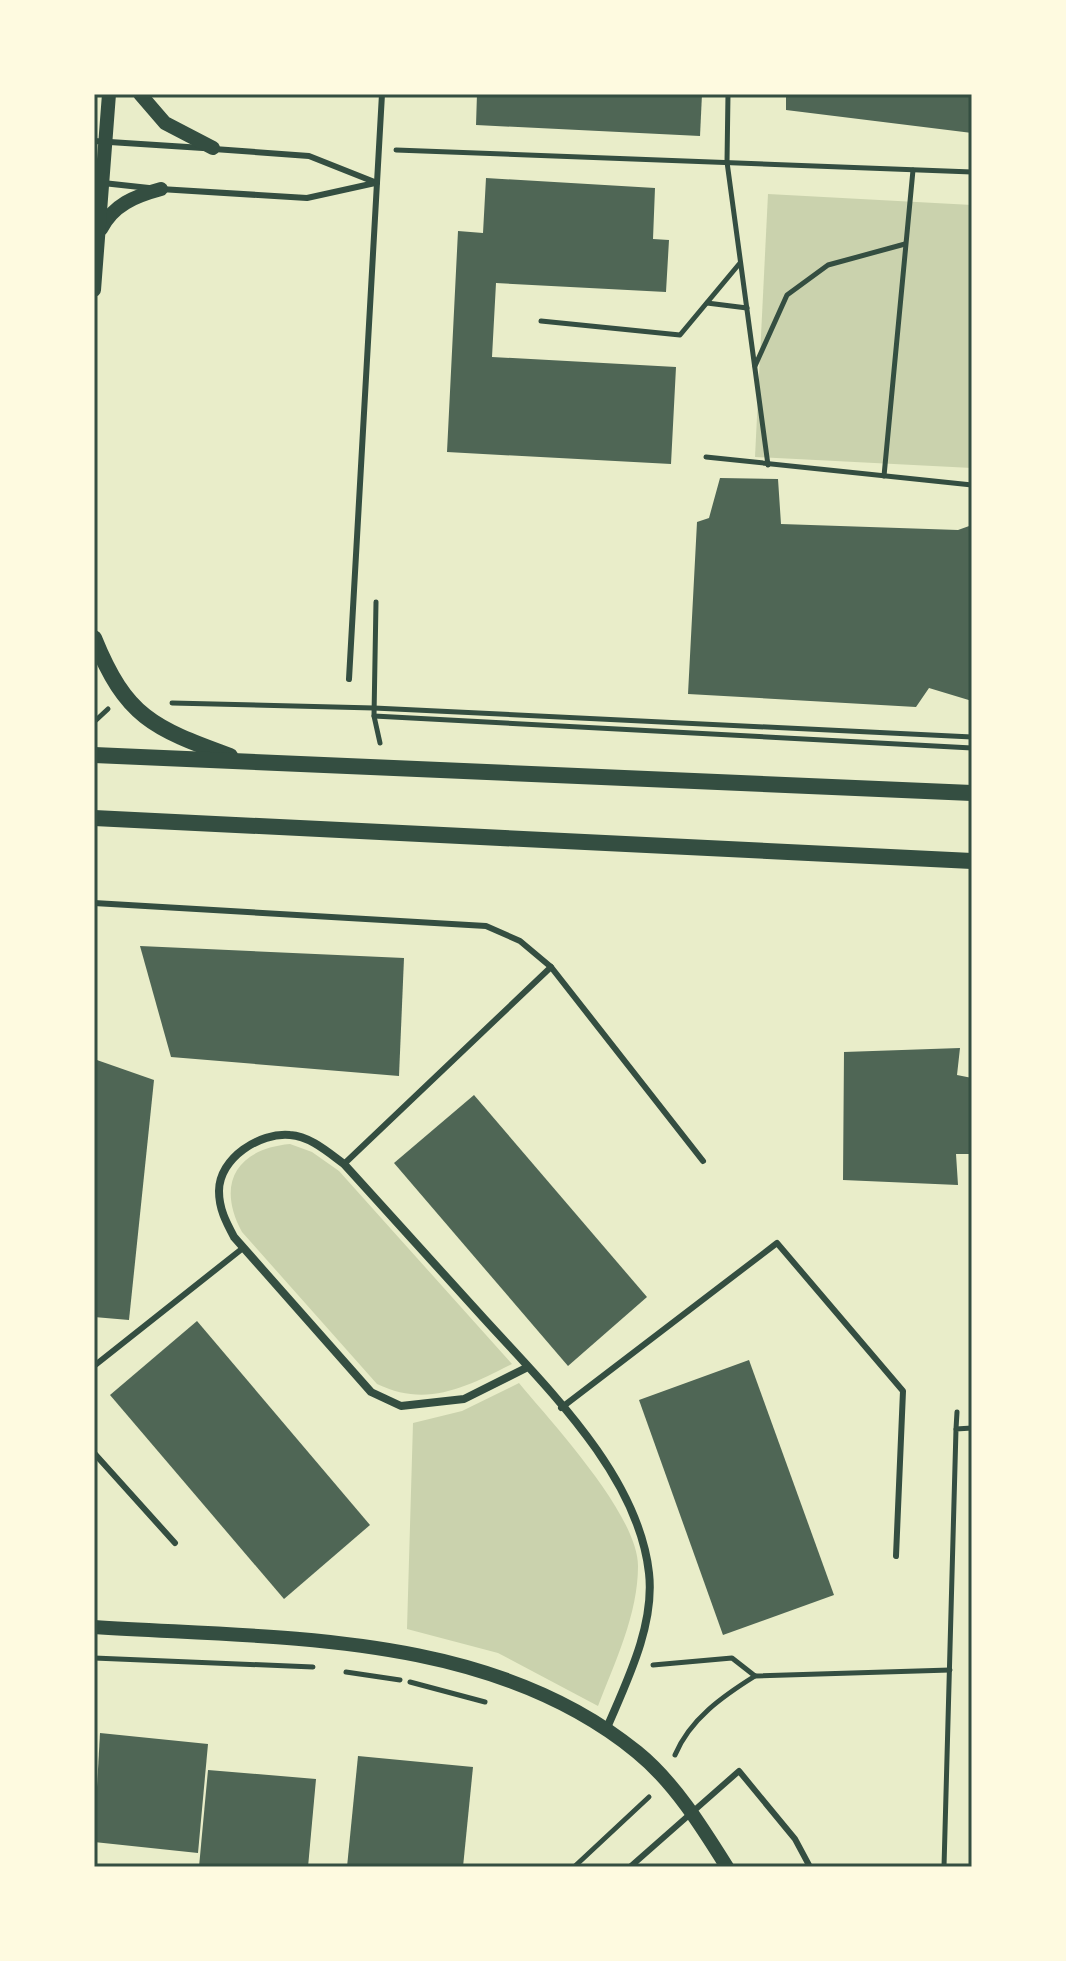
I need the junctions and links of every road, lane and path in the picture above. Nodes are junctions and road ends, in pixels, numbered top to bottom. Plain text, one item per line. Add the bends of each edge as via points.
1 (109, 94) edge
2 (140, 94) edge
3 (382, 94) edge
4 (728, 94) edge
5 (100, 140) edge
6 (213, 148) junction
7 (379, 151) junction
8 (727, 162) junction
9 (913, 170) junction
10 (972, 172) edge
11 (98, 180) edge
12 (377, 183) junction
13 (161, 189) junction
14 (99, 233) junction
15 (905, 244) junction
16 (740, 262) junction
17 (94, 290) edge
18 (707, 303) junction
19 (747, 308) junction
20 (541, 321) dead end
21 (755, 367) junction
22 (706, 457) dead end
23 (768, 465) junction
24 (884, 476) junction
25 (972, 485) edge
26 (94, 638) edge
27 (349, 679) dead end
28 (123, 696) junction
29 (374, 716) dead end
30 (972, 737) edge
31 (972, 748) edge
32 (94, 755) edge
33 (246, 762) junction
34 (972, 793) edge
35 (94, 818) edge
36 (972, 861) edge
37 (94, 903) edge
38 (551, 967) junction
39 (703, 1161) dead end
40 (344, 1164) junction
41 (243, 1248) junction
42 (94, 1366) edge
43 (528, 1367) junction
44 (561, 1408) junction
45 (957, 1412) dead end
46 (972, 1428) edge
47 (956, 1429) junction
48 (94, 1453) edge
49 (175, 1543) dead end
50 (896, 1556) dead end
51 (94, 1627) edge
52 (94, 1658) edge
53 (633, 1667) junction
54 (322, 1668) dead end
55 (336, 1670) dead end
56 (950, 1670) junction
57 (755, 1676) junction
58 (497, 1705) dead end
59 (606, 1730) junction
60 (665, 1781) junction
61 (642, 1788) dead end
62 (650, 1796) junction
63 (689, 1812) junction
64 (674, 1826) junction
65 (574, 1867) edge
66 (630, 1867) edge
67 (727, 1867) edge
68 (810, 1867) edge
69 (944, 1867) edge

1 - 5 street
2 - 6 street via 165,123
3 - 7 lane
4 - 8 path
5 - 6 lane
5 - 11 street
6 - 12 lane via 309,156
7 - 8 path
7 - 12 lane
8 - 9 path
8 - 16 path
9 - 10 path
9 - 15 path
11 - 13 lane
11 - 14 street
12 - 13 lane via 307,198
12 - 27 lane
13 - 14 street via 121,205 108,215
14 - 17 street
15 - 21 path via 828,265 787,295
15 - 24 path
16 - 18 path
16 - 19 path
18 - 19 path
18 - 20 path via 680,335
19 - 21 path
21 - 23 path
22 - 23 path
23 - 24 path
24 - 25 path
26 - 28 main road
28 - 30 path via 148,702
28 - 33 main road via 141,716 171,735
29 - 31 path
32 - 33 main road
33 - 34 main road
35 - 36 main road
37 - 38 lane via 486,926 520,941
38 - 39 lane
38 - 40 lane
40 - 41 street via 317,1144 291,1134 264,1137 246,1147 226,1169 219,1187 221,1212
40 - 43 street
41 - 42 lane
41 - 43 street via 371,1392 401,1406 464,1399
43 - 44 street
44 - 50 lane via 777,1243 903,1391
44 - 53 street via 598,1451 642,1540 649,1575
45 - 47 path
46 - 47 path
47 - 56 path
48 - 49 lane
51 - 59 street via 331,1643 400,1653 517,1682
52 - 54 path
53 - 57 path via 732,1658
53 - 59 street
55 - 58 path via 407,1681
56 - 57 path
56 - 69 path
57 - 60 path via 720,1698 682,1739
59 - 60 street via 639,1753
60 - 62 path
60 - 63 street
61 - 62 path
62 - 64 path
62 - 65 path
63 - 64 lane
63 - 67 street
63 - 68 lane via 739,1771 795,1839
64 - 66 lane

